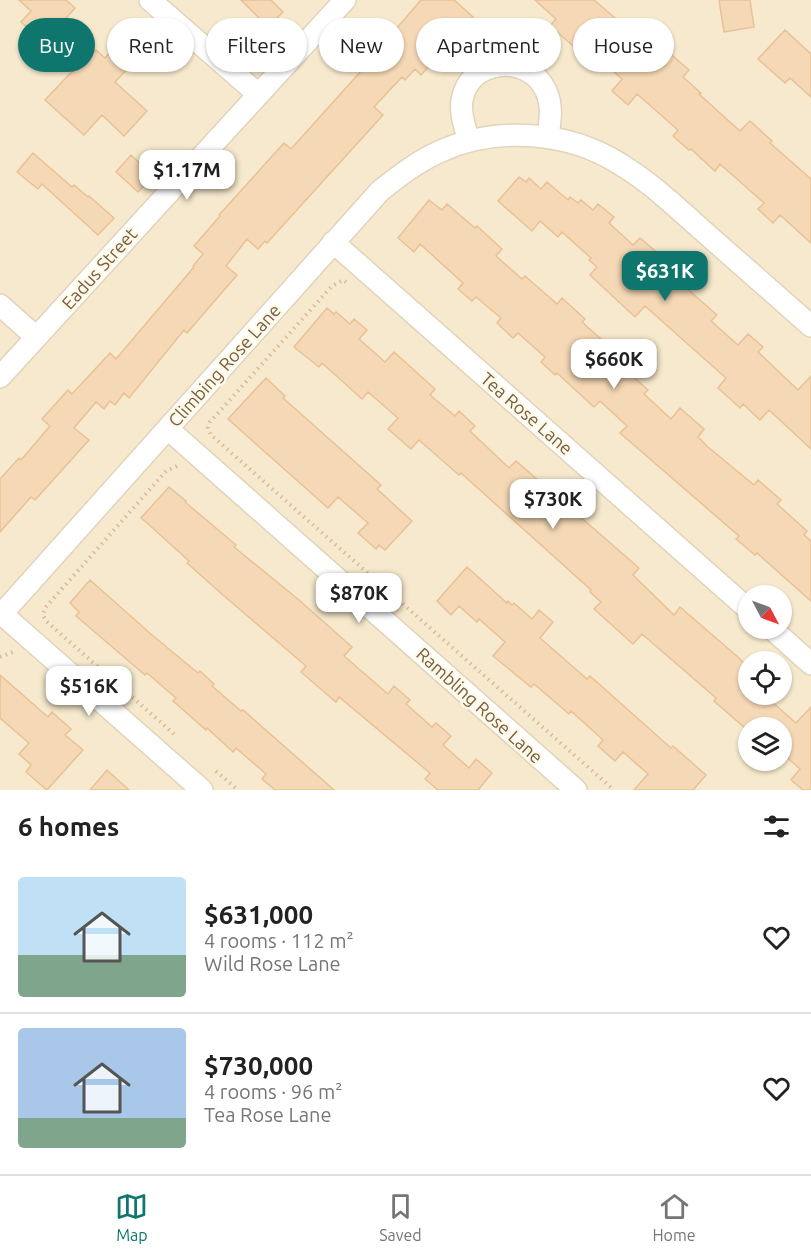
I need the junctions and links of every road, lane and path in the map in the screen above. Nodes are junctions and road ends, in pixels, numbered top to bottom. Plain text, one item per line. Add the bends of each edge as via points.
1 (150, 0) edge
2 (345, 0) edge
3 (258, 94) junction
4 (548, 137) junction
5 (469, 141) junction
6 (333, 242) junction
7 (353, 285) dead end
8 (0, 305) edge
9 (811, 326) edge
10 (36, 337) junction
11 (0, 377) edge
12 (168, 429) junction
13 (187, 470) dead end
14 (738, 600) edge
15 (1, 615) edge
16 (783, 639) edge
17 (811, 664) edge
18 (177, 736) dead end
19 (212, 767) dead end
20 (202, 790) edge
21 (238, 790) edge
22 (576, 790) edge
23 (614, 790) edge

1 - 3 street
2 - 3 street, Eadus Street
3 - 10 street, Eadus Street
4 - 5 street
4 - 5 street via 551,108 547,91 539,79 510,64 481,72 470,83 461,114
4 - 9 street via 585,147 618,162 648,183
5 - 6 street, Climbing Rose Lane via 408,169 380,191
6 - 12 street, Climbing Rose Lane
6 - 14 street, Tea Rose Lane
7 - 23 path via 343,280 332,286 210,422 211,435
8 - 10 street
10 - 11 street, Eadus Street
12 - 15 street, Climbing Rose Lane
12 - 22 street, Rambling Rose Lane
13 - 18 path via 177,466 166,471 45,608 43,615
15 - 20 street
16 - 17 street
19 - 21 path

